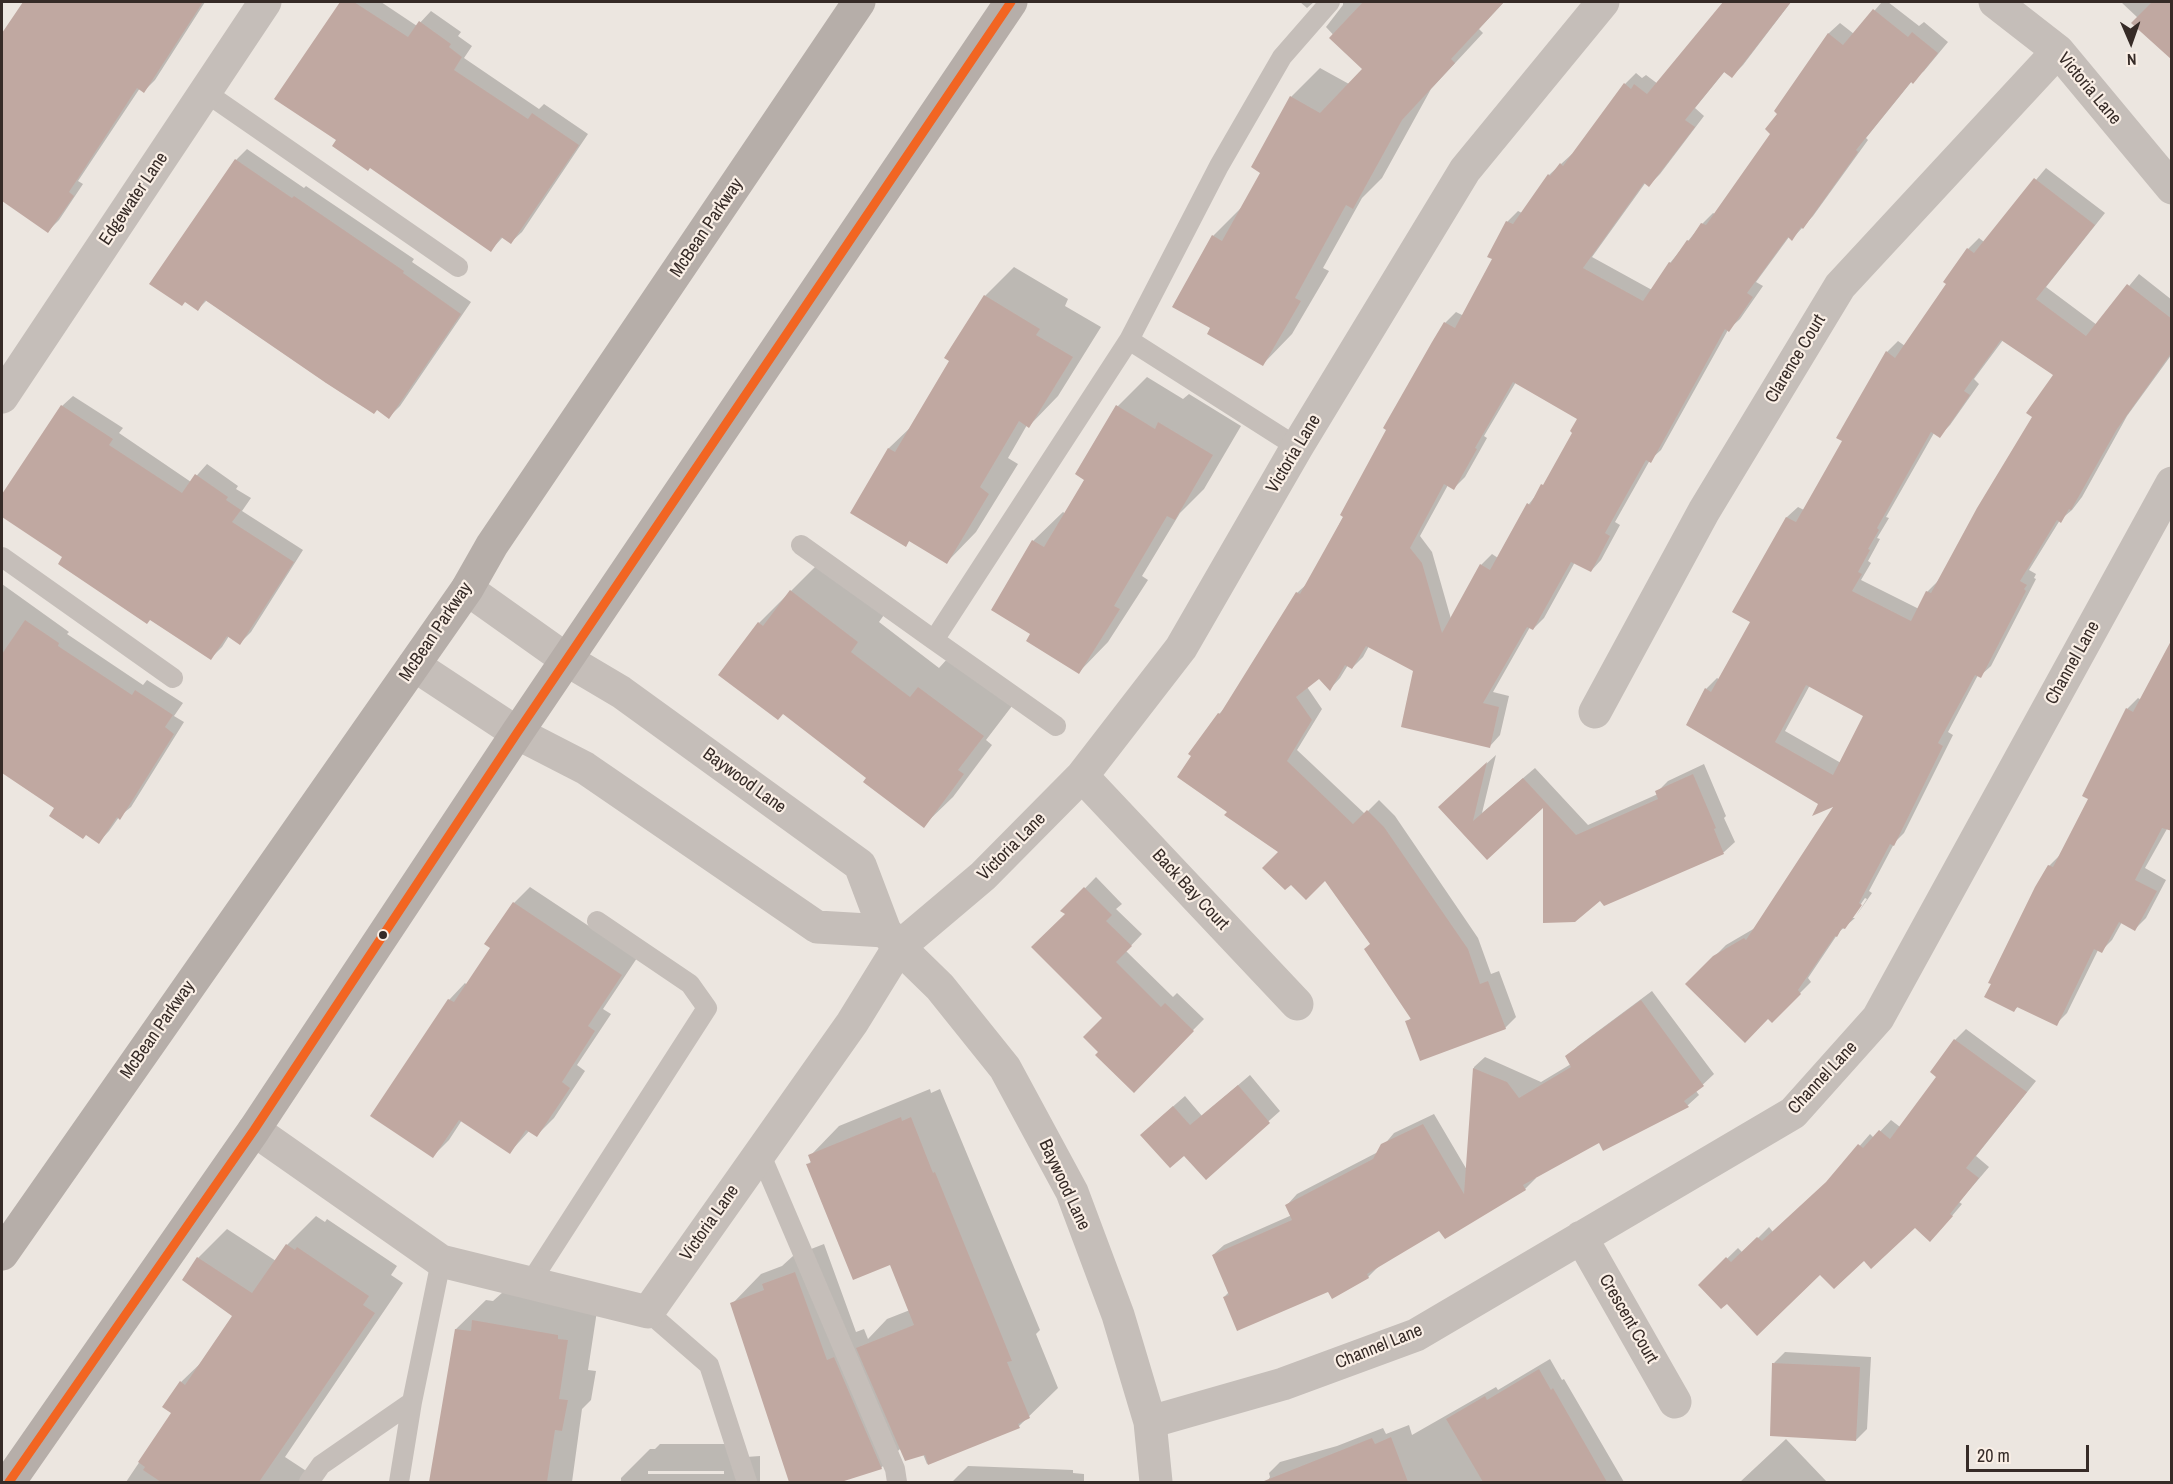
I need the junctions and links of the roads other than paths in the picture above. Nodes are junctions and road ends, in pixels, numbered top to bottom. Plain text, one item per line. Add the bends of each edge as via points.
1 (265, 2) edge
2 (859, 2) edge
3 (1011, 2) edge
4 (1330, 2) edge
5 (1603, 2) edge
6 (1995, 2) edge
7 (2058, 51) junction
8 (205, 92) junction
9 (2169, 180) edge
10 (458, 267) dead end
11 (1129, 340) junction
12 (2, 397) edge
13 (1297, 447) junction
14 (2172, 483) edge
15 (801, 545) dead end
16 (2, 557) edge
17 (467, 589) junction
18 (934, 640) junction
19 (567, 660) junction
20 (414, 665) junction
21 (173, 678) dead end
22 (1594, 711) dead end
23 (1056, 726) dead end
24 (517, 734) junction
25 (1082, 777) junction
26 (597, 921) dead end
27 (892, 939) junction
28 (1297, 1004) dead end
29 (254, 1130) junction
30 (760, 1153) junction
31 (1581, 1237) junction
32 (2, 1254) edge
33 (441, 1262) junction
34 (530, 1283) junction
35 (648, 1312) junction
36 (412, 1402) junction
37 (1675, 1402) dead end
38 (1150, 1422) junction
39 (9, 1482) edge
40 (309, 1482) edge
41 (399, 1482) edge
42 (747, 1482) edge
43 (897, 1482) edge
44 (1156, 1482) edge

1 - 8 street, Edgewater Lane
2 - 17 main road, McBean Parkway via 492,545
3 - 19 main road
4 - 11 lane via 1282,57 1219,166
5 - 13 street, Victoria Lane via 1465,170
6 - 7 street, Victoria Lane
7 - 9 street, Victoria Lane
7 - 22 street, Clarence Court via 1840,286 1704,511
8 - 10 lane
8 - 12 street, Edgewater Lane
11 - 13 lane
11 - 18 lane
13 - 25 street, Victoria Lane via 1181,648
14 - 31 street, Channel Lane via 1878,1018 1793,1113
15 - 18 lane
16 - 21 lane
17 - 19 street, Baywood Lane
17 - 20 main road, McBean Parkway
18 - 23 lane
19 - 24 main road
19 - 27 street, Baywood Lane via 621,692 860,866
20 - 24 street
20 - 32 main road, McBean Parkway
24 - 27 street via 585,768 817,927
24 - 29 main road
25 - 27 street, Victoria Lane via 983,876
25 - 28 street, Back Bay Court
26 - 34 lane via 690,984 707,1008
27 - 30 street, Victoria Lane via 852,1023
27 - 38 street, Baywood Lane via 940,987 1005,1068 1072,1192 1118,1315
29 - 33 street
29 - 39 main road
30 - 35 street, Victoria Lane
30 - 43 lane via 895,1469
31 - 37 street, Crescent Court
31 - 38 street, Channel Lane via 1416,1335 1283,1384
33 - 34 street
33 - 36 lane
34 - 35 street
35 - 42 lane via 709,1365
36 - 40 lane via 321,1465
36 - 41 lane
38 - 44 street, Baywood Lane

